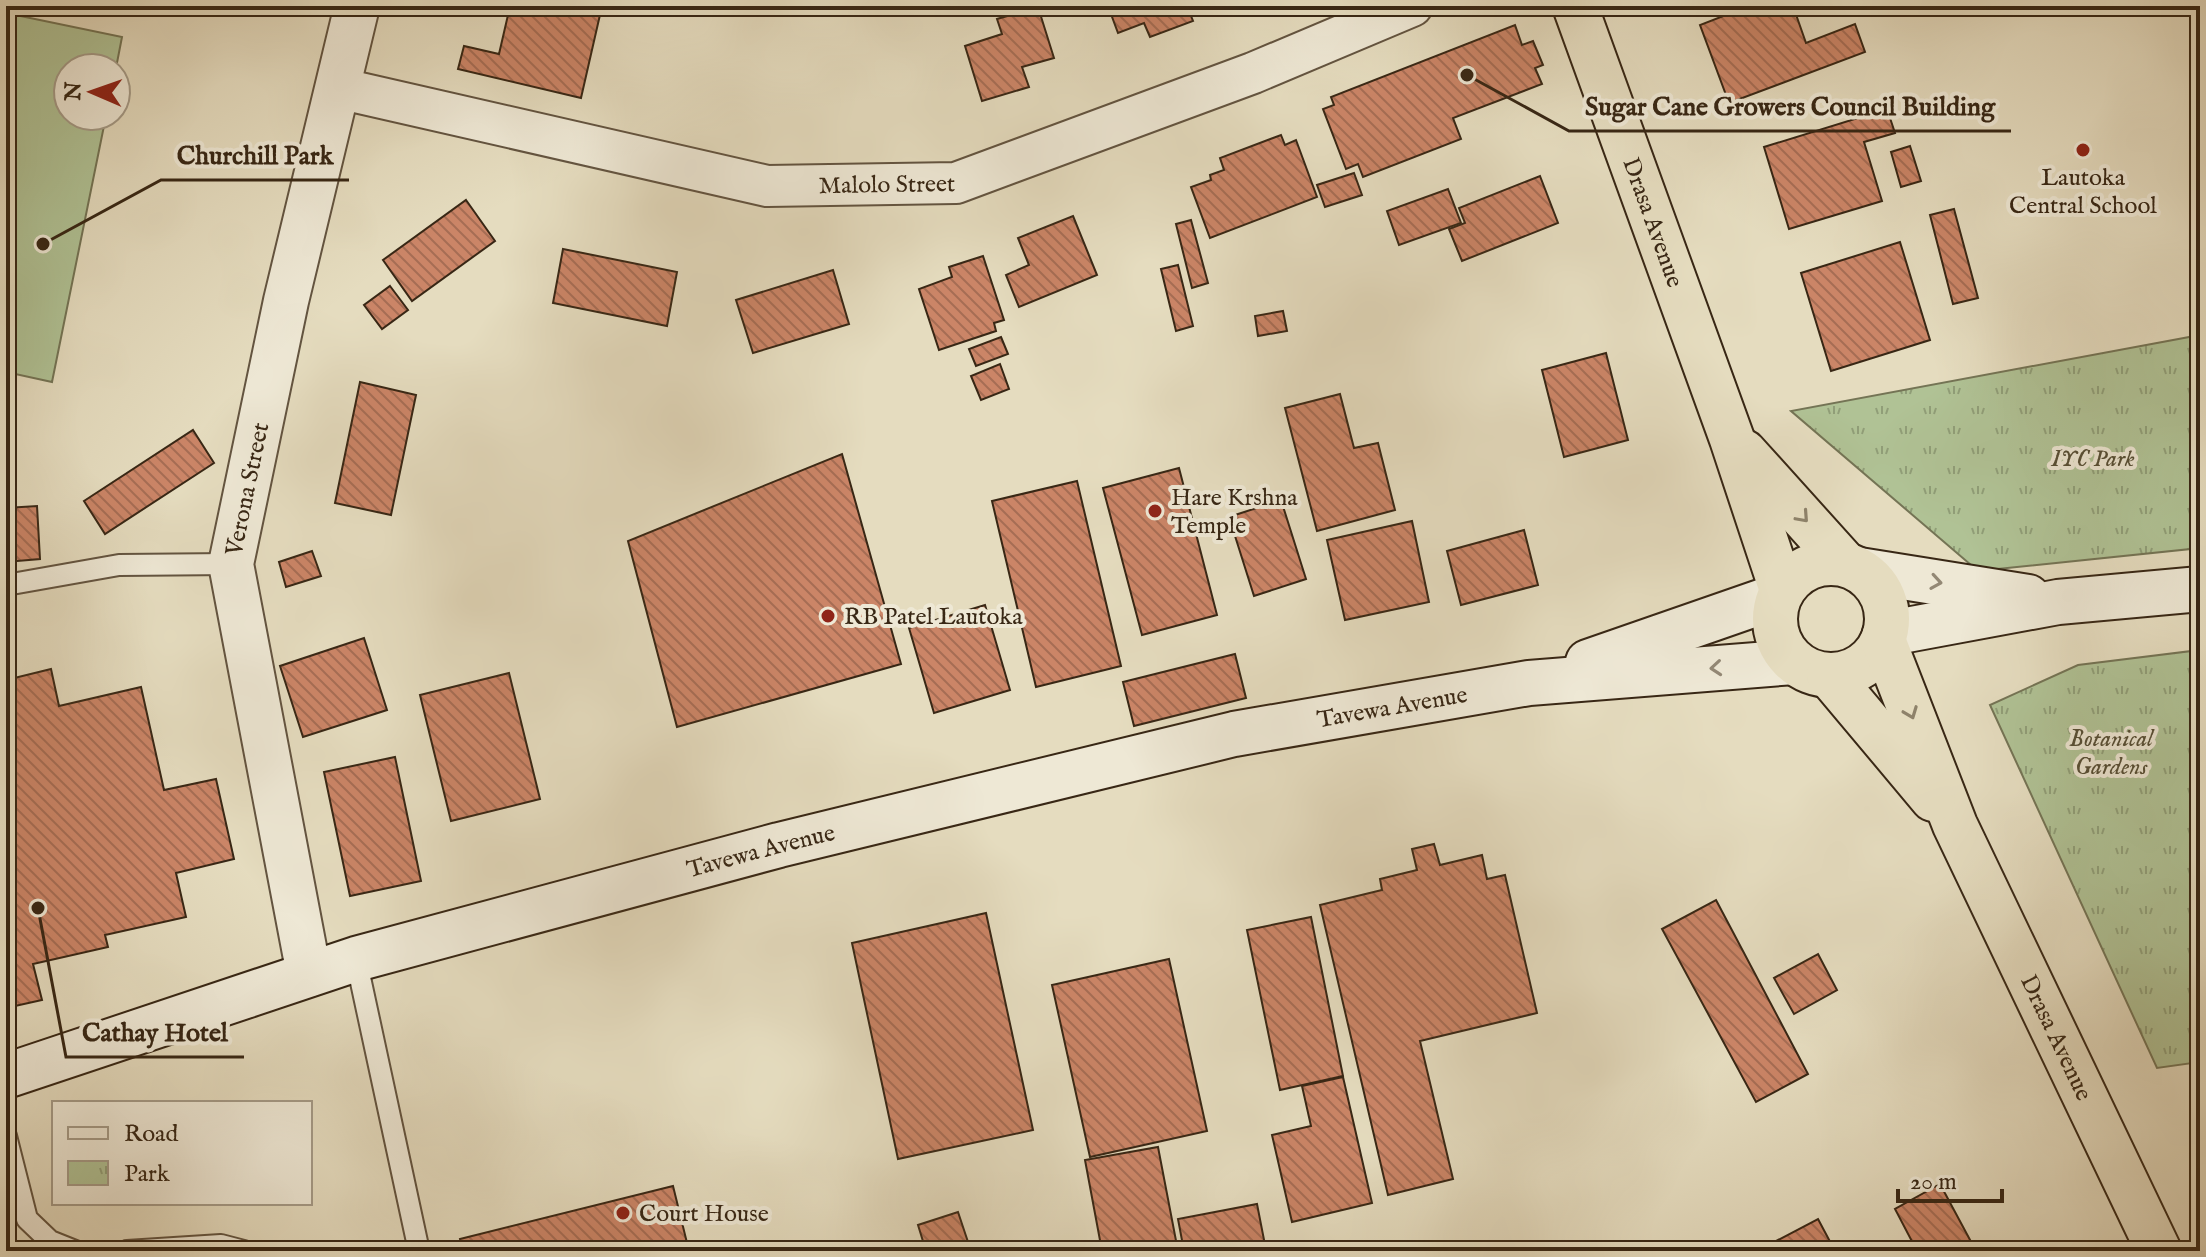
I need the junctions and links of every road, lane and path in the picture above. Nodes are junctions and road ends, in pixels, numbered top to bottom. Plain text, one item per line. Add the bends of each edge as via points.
1 (357, 6) edge
2 (1412, 6) edge
3 (1575, 6) edge
4 (338, 88) junction
5 (1732, 439) junction
6 (231, 564) junction
7 (1852, 567) junction
8 (6, 585) edge
9 (2200, 589) edge
10 (1780, 593) junction
11 (2058, 602) junction
12 (1884, 637) junction
13 (1811, 669) junction
14 (1529, 683) junction
15 (1955, 825) junction
16 (356, 959) junction
17 (309, 974) junction
18 (6, 1076) edge
19 (6, 1136) edge
20 (75, 1251) edge
21 (127, 1251) edge
22 (244, 1251) edge
23 (419, 1251) edge
24 (2159, 1251) edge

1 - 4 main road, Verona Street
2 - 4 street, Malolo Street via 1253,73 956,183 767,186
3 - 5 highway, Drasa Avenue
4 - 6 main road, Verona Street via 286,301
5 -> 7 highway, Drasa Avenue
5 - 10 highway, Drasa Avenue
6 - 8 lane via 119,565
6 - 17 main road, Verona Street
7 - 10 highway via 1827,562 1809,566
7 -> 11 main road
7 - 12 highway via 1874,582 1883,597
9 - 11 main road
10 - 13 highway via 1774,614 1782,648
10 - 14 main road, Tavewa Avenue
11 - 12 main road
12 - 13 highway via 1874,655 1845,674
12 -> 15 highway, Drasa Avenue
13 -> 14 main road, Tavewa Avenue
13 - 15 highway, Drasa Avenue
14 - 16 main road, Tavewa Avenue via 1234,734 779,845
15 - 24 highway, Drasa Avenue
16 - 17 main road, Tavewa Avenue
16 - 23 lane
17 - 18 main road, Tavewa Avenue
19 - 20 lane via 27,1219 50,1241
21 - 22 lane via 221,1245

